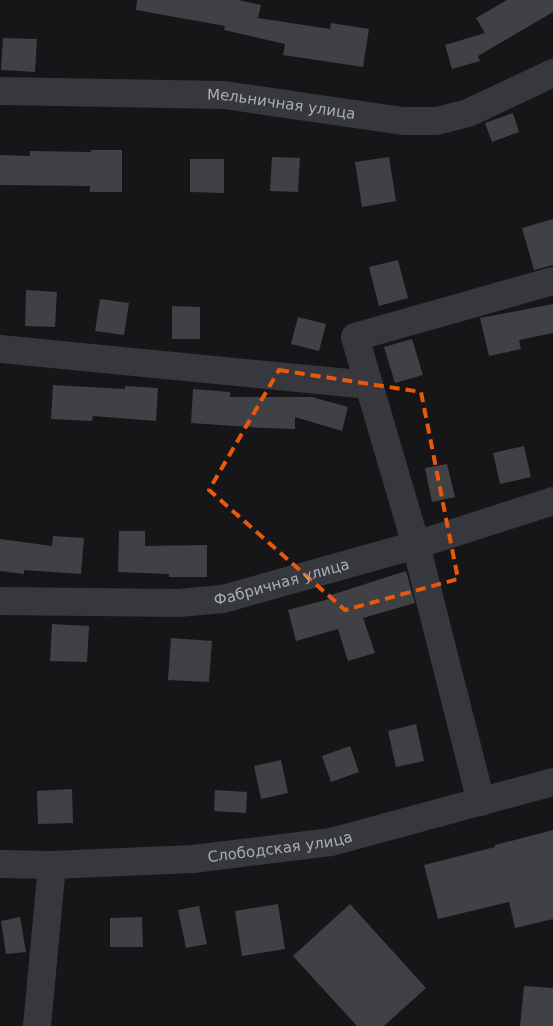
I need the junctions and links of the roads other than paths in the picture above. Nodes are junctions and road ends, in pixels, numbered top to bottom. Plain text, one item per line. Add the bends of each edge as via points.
1 (553, 73) edge
2 (0, 91) edge
3 (553, 281) edge
4 (0, 349) edge
5 (369, 385) junction
6 (553, 501) edge
7 (416, 544) junction
8 (0, 601) edge
9 (553, 782) edge
10 (481, 802) junction
11 (0, 864) edge
12 (52, 865) junction
13 (36, 1026) edge

1 - 2 street, Мельничная улица via 468,113 437,121 394,120 224,95
3 - 5 street via 355,337
4 - 5 street
5 - 7 street
6 - 7 street, Фабричная улица
7 - 8 street, Фабричная улица via 223,598 178,603
7 - 10 street
9 - 10 street, Слободская улица
10 - 12 street, Слободская улица via 331,842 193,859
11 - 12 street, Слободская улица
12 - 13 street

